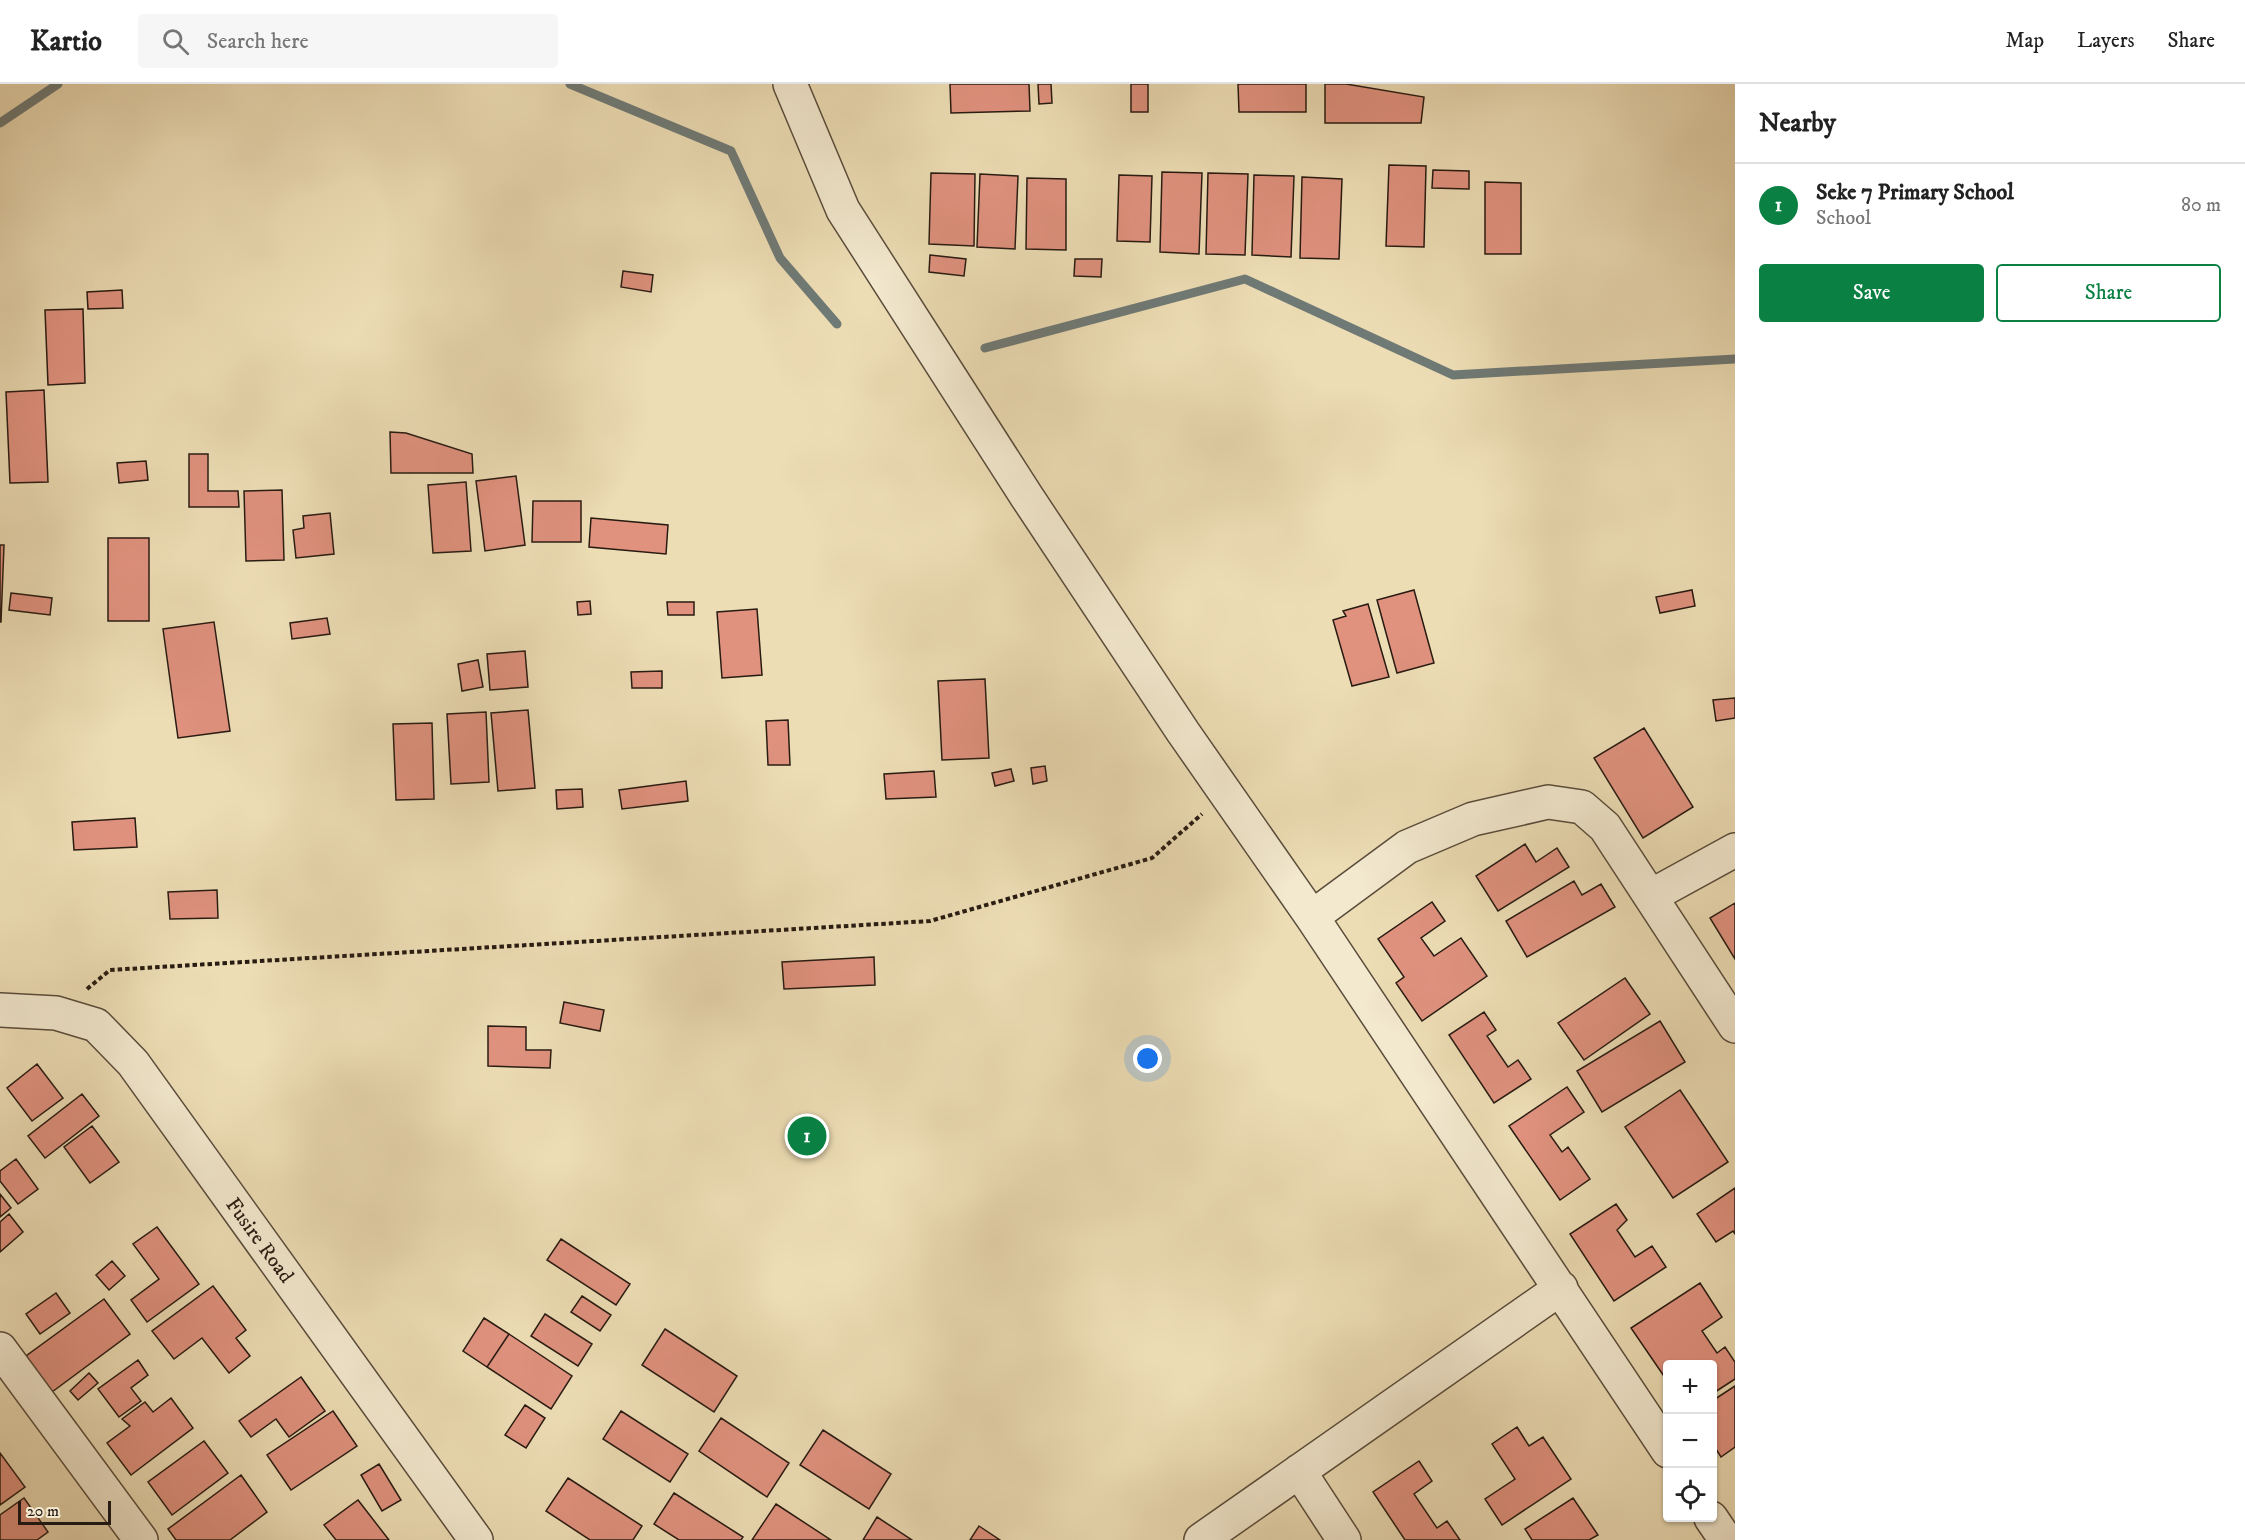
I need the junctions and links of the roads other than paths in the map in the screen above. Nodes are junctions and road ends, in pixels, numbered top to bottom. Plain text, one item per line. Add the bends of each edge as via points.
1 (790, 84) edge
2 (1735, 850) edge
3 (1651, 896) junction
4 (1312, 917) junction
5 (0, 1010) edge
6 (1735, 1026) edge
7 (1561, 1288) junction
8 (0, 1349) edge
9 (1663, 1443) edge
10 (1299, 1471) junction
11 (1714, 1522) edge
12 (141, 1540) edge
13 (476, 1540) edge
14 (1201, 1540) edge
15 (1344, 1540) edge
16 (1726, 1540) edge

1 - 4 street via 843,210 1027,497 1225,795
2 - 3 street
3 - 4 street via 1605,826 1582,807 1548,802 1473,819 1407,847
3 - 6 street
4 - 7 street
5 - 13 street, Fusire Road via 56,1013 96,1025 132,1063
7 - 9 street
7 - 10 street
8 - 12 street
10 - 14 street
10 - 15 street
11 - 16 street

